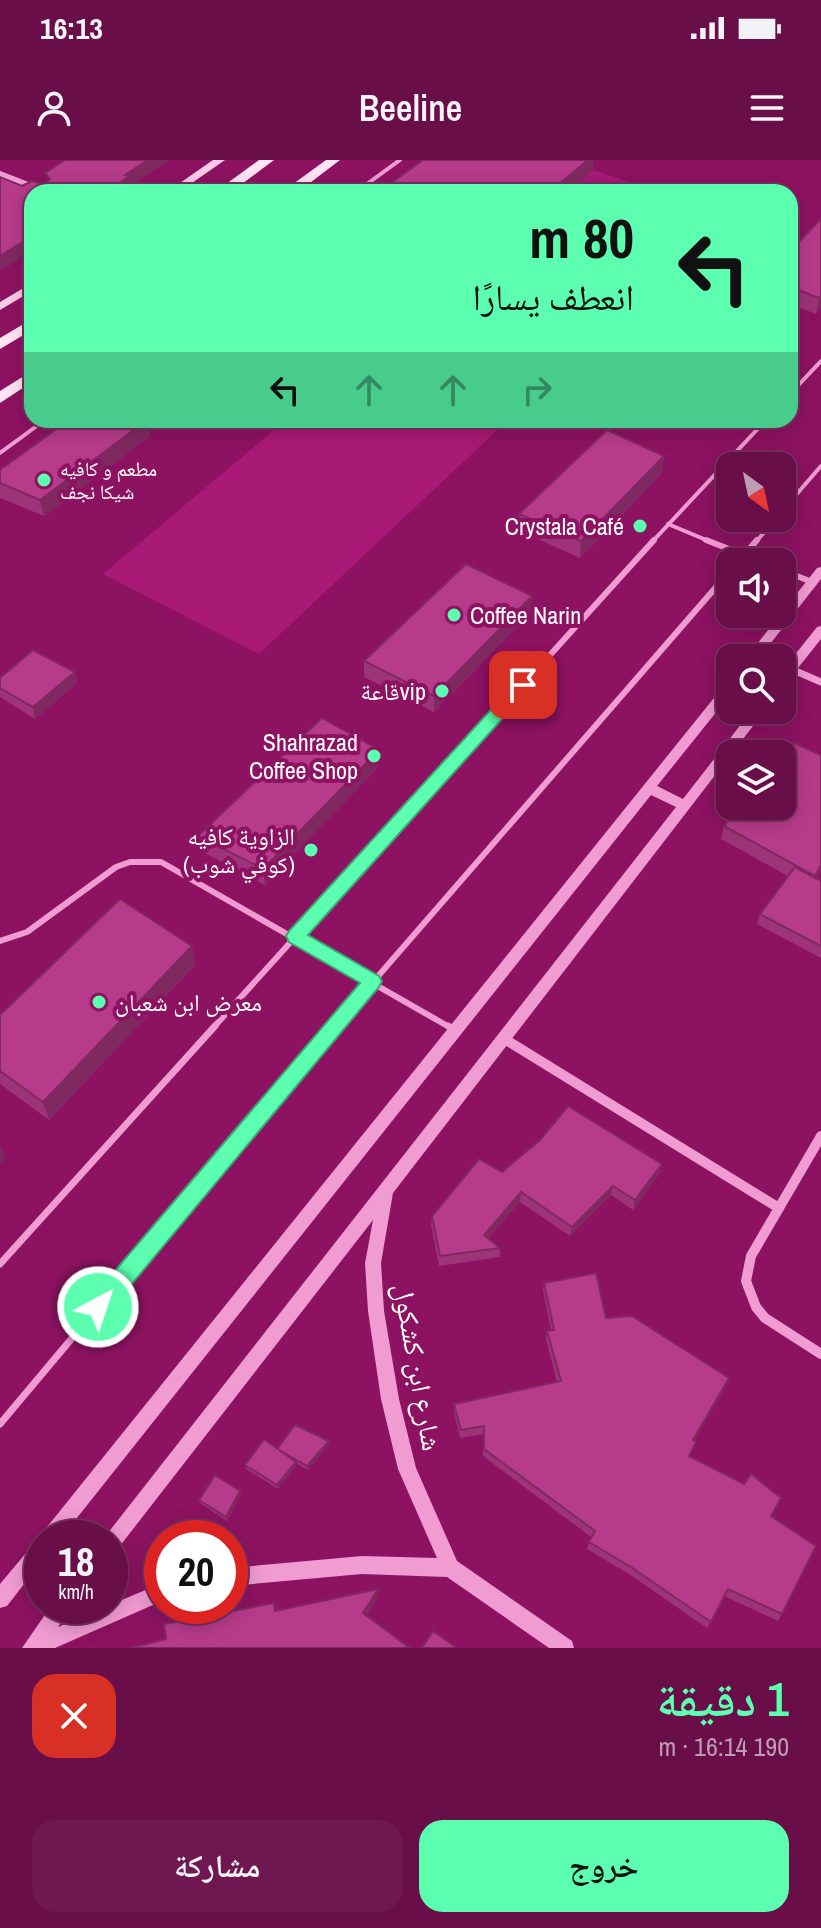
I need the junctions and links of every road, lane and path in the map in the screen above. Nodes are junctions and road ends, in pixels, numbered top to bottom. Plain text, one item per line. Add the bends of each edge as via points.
1 (220, 160) edge
2 (268, 160) edge
3 (400, 160) edge
4 (330, 162) edge
5 (0, 174) edge
6 (26, 184) edge
7 (184, 184) edge
8 (234, 184) edge
9 (300, 184) edge
10 (367, 184) edge
11 (24, 291) edge
12 (0, 307) edge
13 (24, 328) edge
14 (2, 343) edge
15 (821, 361) edge
16 (24, 381) edge
17 (798, 385) edge
18 (0, 398) edge
19 (34, 428) edge
20 (758, 428) edge
21 (0, 453) edge
22 (821, 466) edge
23 (796, 495) edge
24 (668, 524) junction
25 (764, 532) edge
26 (727, 548) edge
27 (750, 548) edge
28 (821, 571) edge
29 (796, 576) edge
30 (812, 582) junction
31 (716, 587) edge
32 (821, 630) edge
33 (763, 644) edge
34 (796, 662) edge
35 (796, 671) edge
36 (821, 682) edge
37 (716, 704) edge
38 (748, 724) edge
39 (649, 788) junction
40 (684, 805) junction
41 (295, 936) junction
42 (0, 941) edge
43 (372, 981) junction
44 (455, 1030) junction
45 (503, 1038) junction
46 (821, 1136) edge
47 (386, 1188) junction
48 (779, 1208) junction
49 (0, 1264) edge
50 (821, 1354) edge
51 (0, 1424) edge
52 (63, 1520) edge
53 (128, 1522) edge
54 (450, 1568) junction
55 (24, 1569) edge
56 (248, 1575) edge
57 (0, 1599) edge
58 (144, 1600) edge
59 (50, 1624) edge
60 (32, 1648) edge
61 (565, 1648) edge

1 - 7 main road
2 - 8 main road
3 - 10 lane
4 - 9 main road
5 - 6 street
11 - 12 main road
13 - 14 main road
15 - 17 lane
16 - 18 main road
19 - 21 lane
20 - 24 lane
22 - 23 lane
24 - 26 lane
24 - 41 lane
25 - 27 lane
28 - 30 street
29 - 30 lane
30 - 33 street
31 - 43 lane
32 - 34 street
35 - 36 street
37 - 39 street
38 - 40 street
39 - 40 street
39 - 44 street
40 - 45 street
41 - 42 lane via 161,862 146,861 116,867 27,932
41 - 43 lane
41 - 49 lane
43 - 44 lane
43 - 51 lane
44 - 52 street
45 - 47 street
45 - 48 street
46 - 48 street
47 - 53 street
47 - 54 street, شارع ابن كشكول via 373,1263 390,1399 407,1469
48 - 50 street via 751,1256 749,1294 765,1318
54 - 56 street via 362,1565
54 - 61 street
55 - 57 street
58 - 60 street
59 - 60 street

